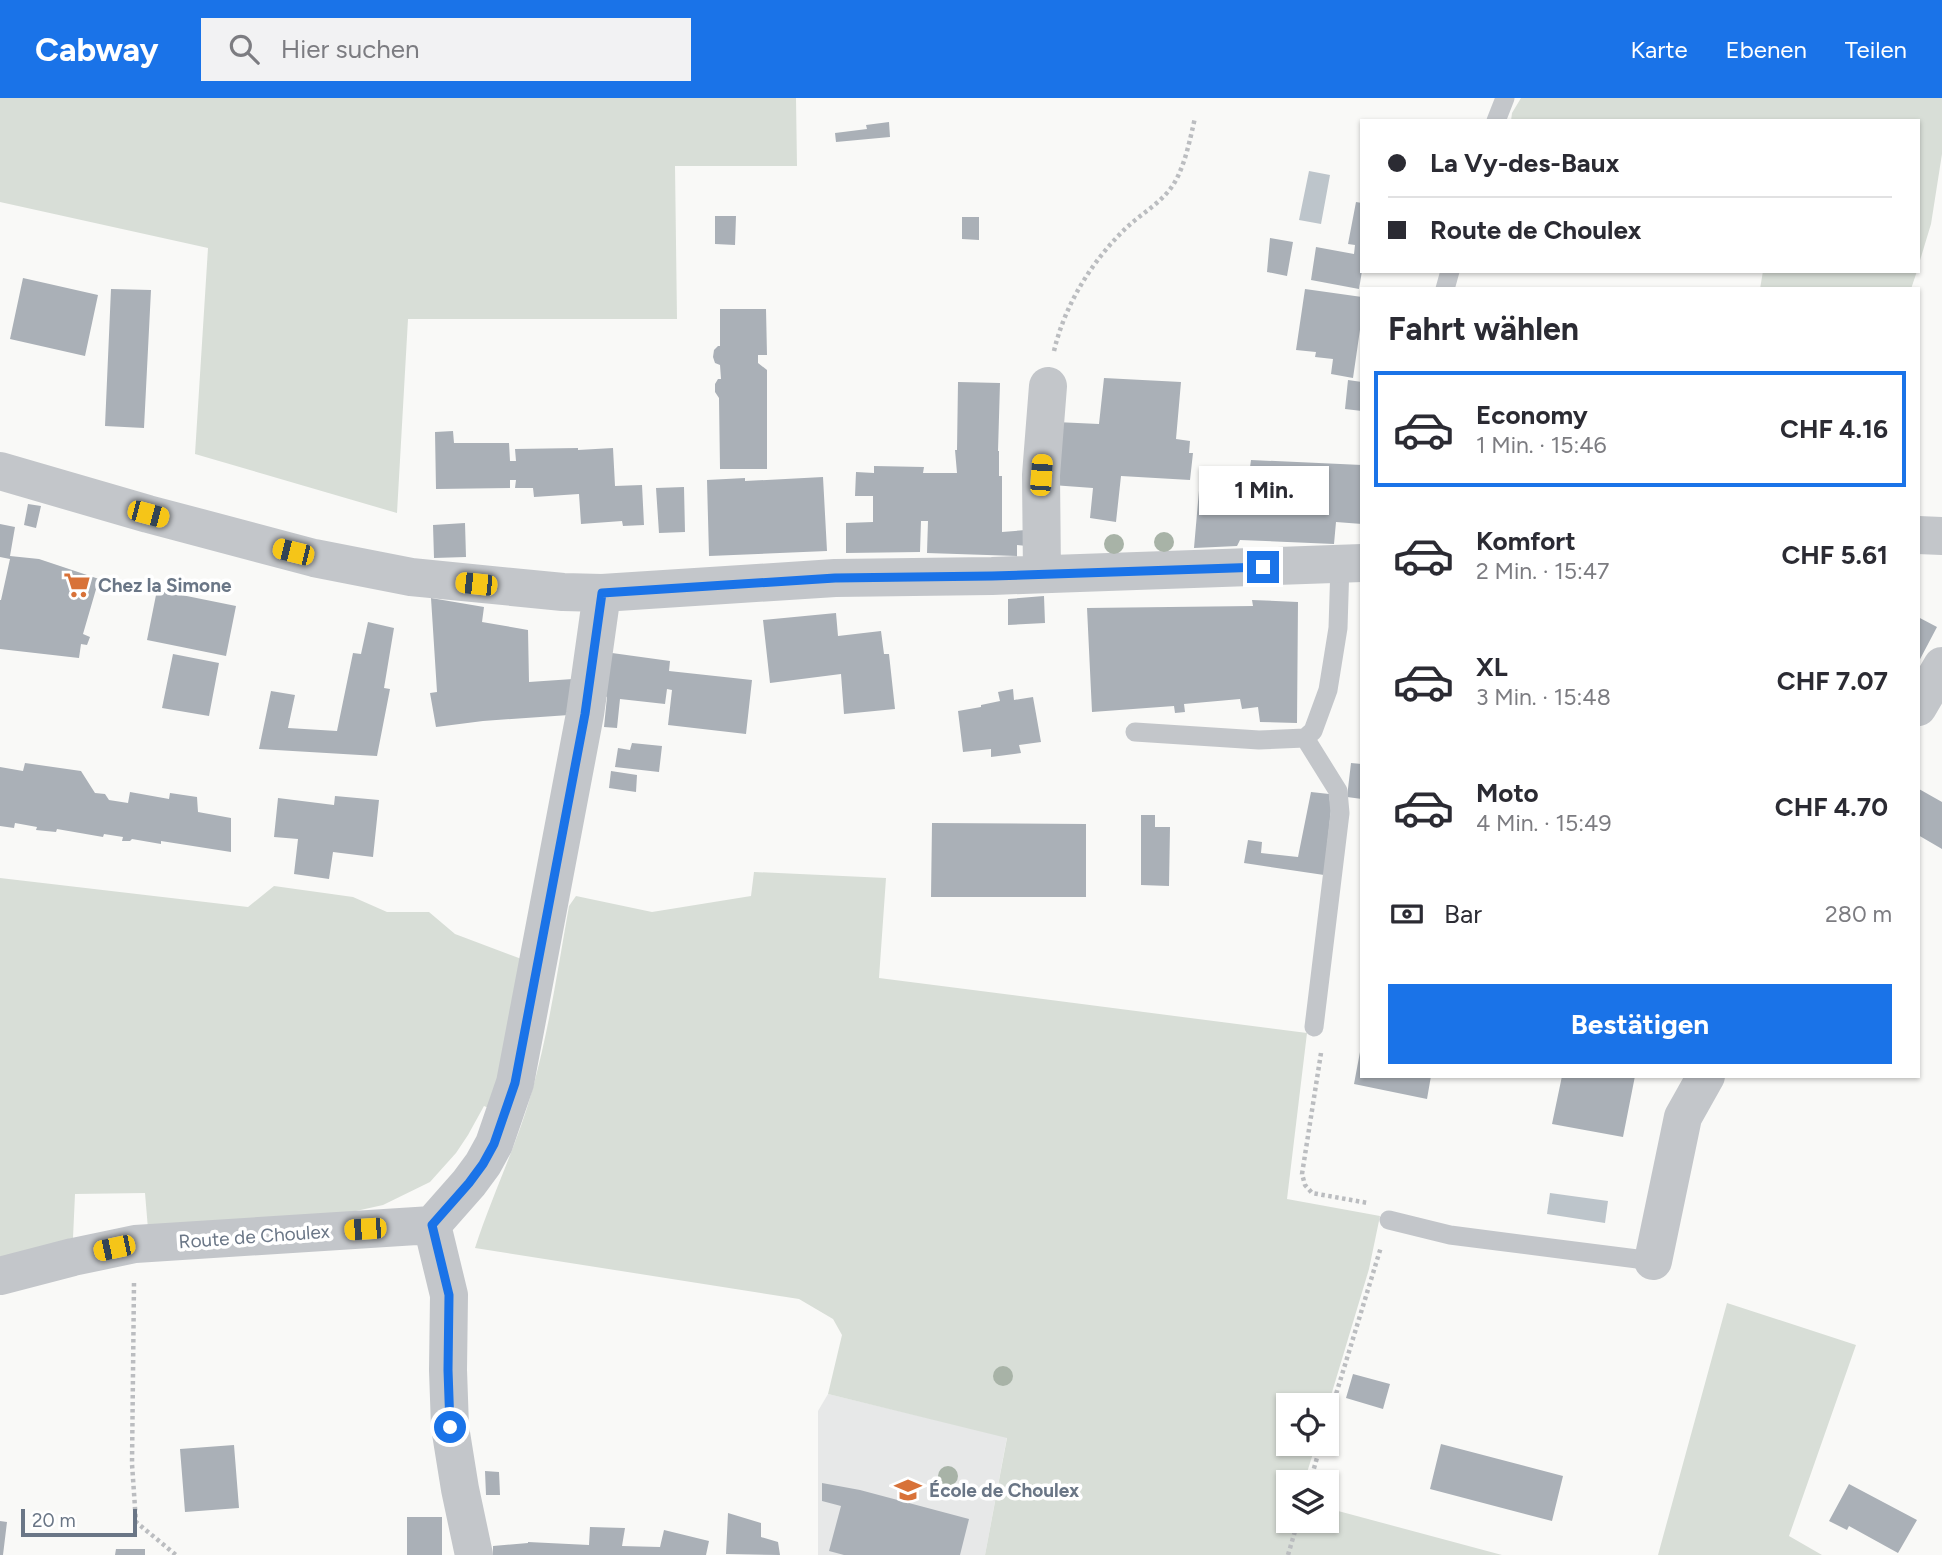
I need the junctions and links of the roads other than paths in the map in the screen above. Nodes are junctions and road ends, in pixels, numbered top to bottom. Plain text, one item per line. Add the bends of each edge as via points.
1 (1505, 98) edge
2 (1497, 119) edge
3 (1048, 386) road end
4 (0, 471) edge
5 (1920, 535) edge
6 (1942, 536) edge
7 (1351, 564) edge
8 (1042, 574) junction
9 (602, 593) junction
10 (1942, 666) edge
11 (1920, 704) edge
12 (1135, 732) dead end
13 (1305, 738) junction
14 (1314, 1027) road end
15 (1705, 1078) edge
16 (1389, 1220) road end
17 (432, 1225) junction
18 (1653, 1261) joint
19 (0, 1276) edge
20 (474, 1555) edge

1 - 2 lane
3 - 8 street via 1041,475
4 - 9 street via 314,558 411,577
5 - 6 street
7 - 8 street
7 - 13 lane via 1328,690 1314,731
8 - 9 street via 835,578
9 - 17 street via 585,714 515,1083 483,1164
10 - 11 street
12 - 13 lane via 1259,740
13 - 14 lane via 1338,791 1340,813
15 - 18 street via 1683,1117
16 - 18 lane via 1450,1235
17 - 19 street, Route de Choulex via 135,1244
17 - 20 street via 449,1295 450,1427

